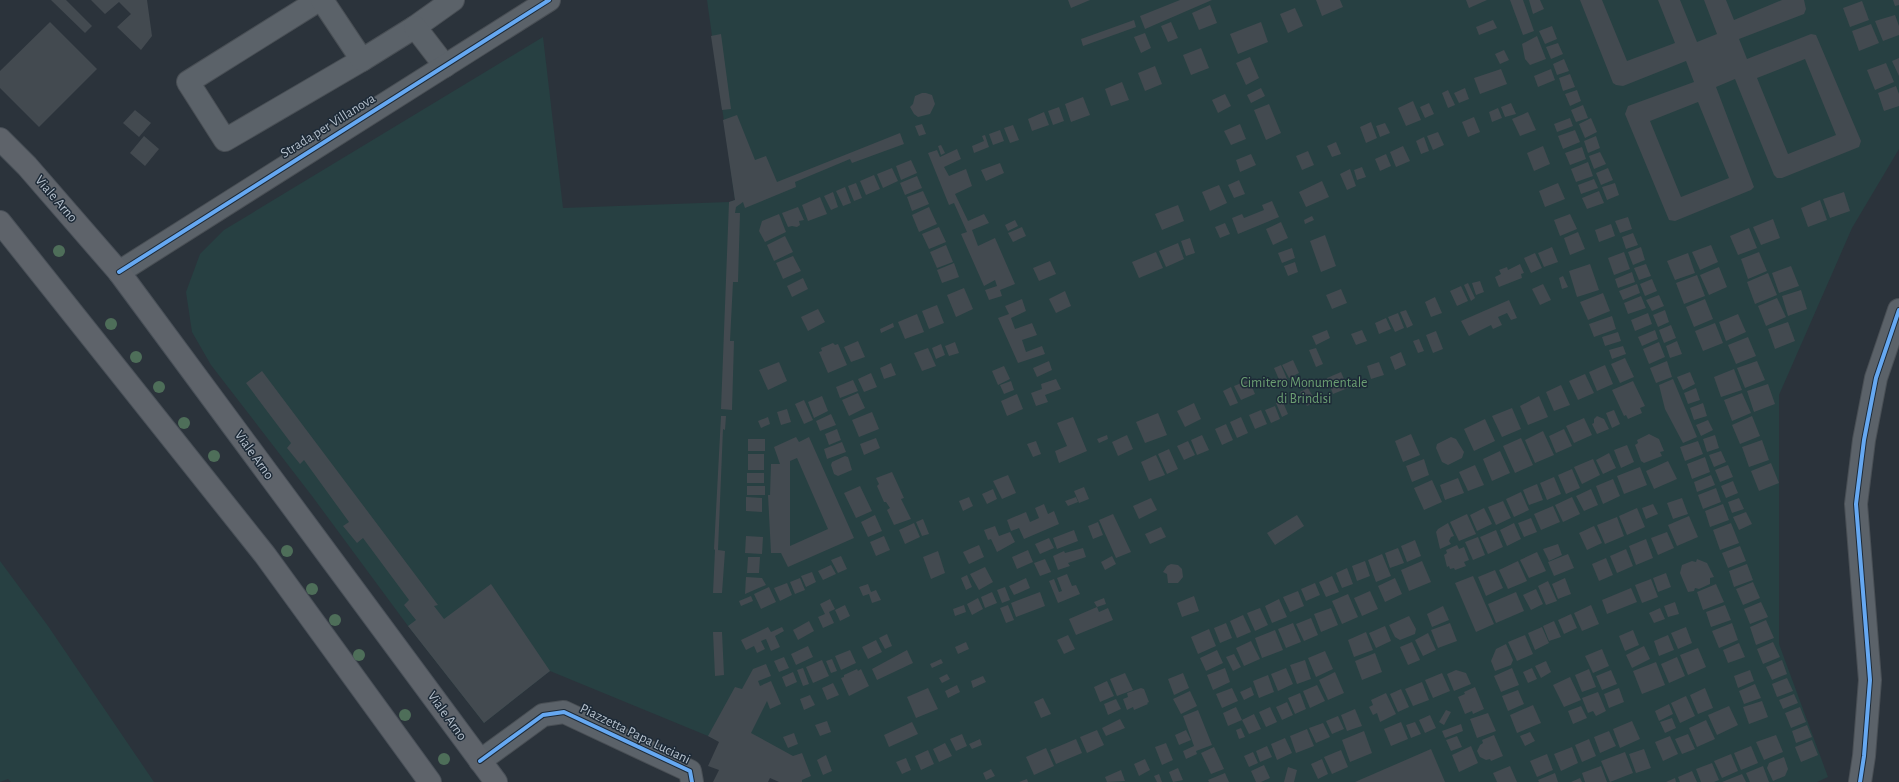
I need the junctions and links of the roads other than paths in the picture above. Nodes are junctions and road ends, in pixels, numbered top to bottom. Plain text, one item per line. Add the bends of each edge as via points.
1 (321, 0) edge
2 (453, 0) edge
3 (549, 0) edge
4 (415, 27) junction
5 (362, 60) junction
6 (445, 66) junction
7 (0, 139) edge
8 (0, 222) edge
9 (119, 272) junction
10 (1899, 310) edge
11 (1899, 358) edge
12 (1876, 378) junction
13 (480, 761) junction
14 (430, 782) edge
15 (496, 782) edge
16 (692, 782) edge
17 (1860, 782) edge

1 - 5 street
1 - 5 street via 188,82 225,140
2 - 4 street
3 - 6 street, Strada per Villanova
4 - 5 street
4 - 6 street
6 - 9 street, Strada per Villanova
7 - 9 main road, Viale Arno via 27,166
8 - 14 main road via 264,555
9 - 13 main road, Viale Arno
10 - 12 street
11 - 12 street
12 - 17 street via 1864,440 1856,504 1870,680
13 - 15 main road, Viale Arno
13 - 16 street, Piazzetta Papa Luciani via 542,715 564,712 690,770

